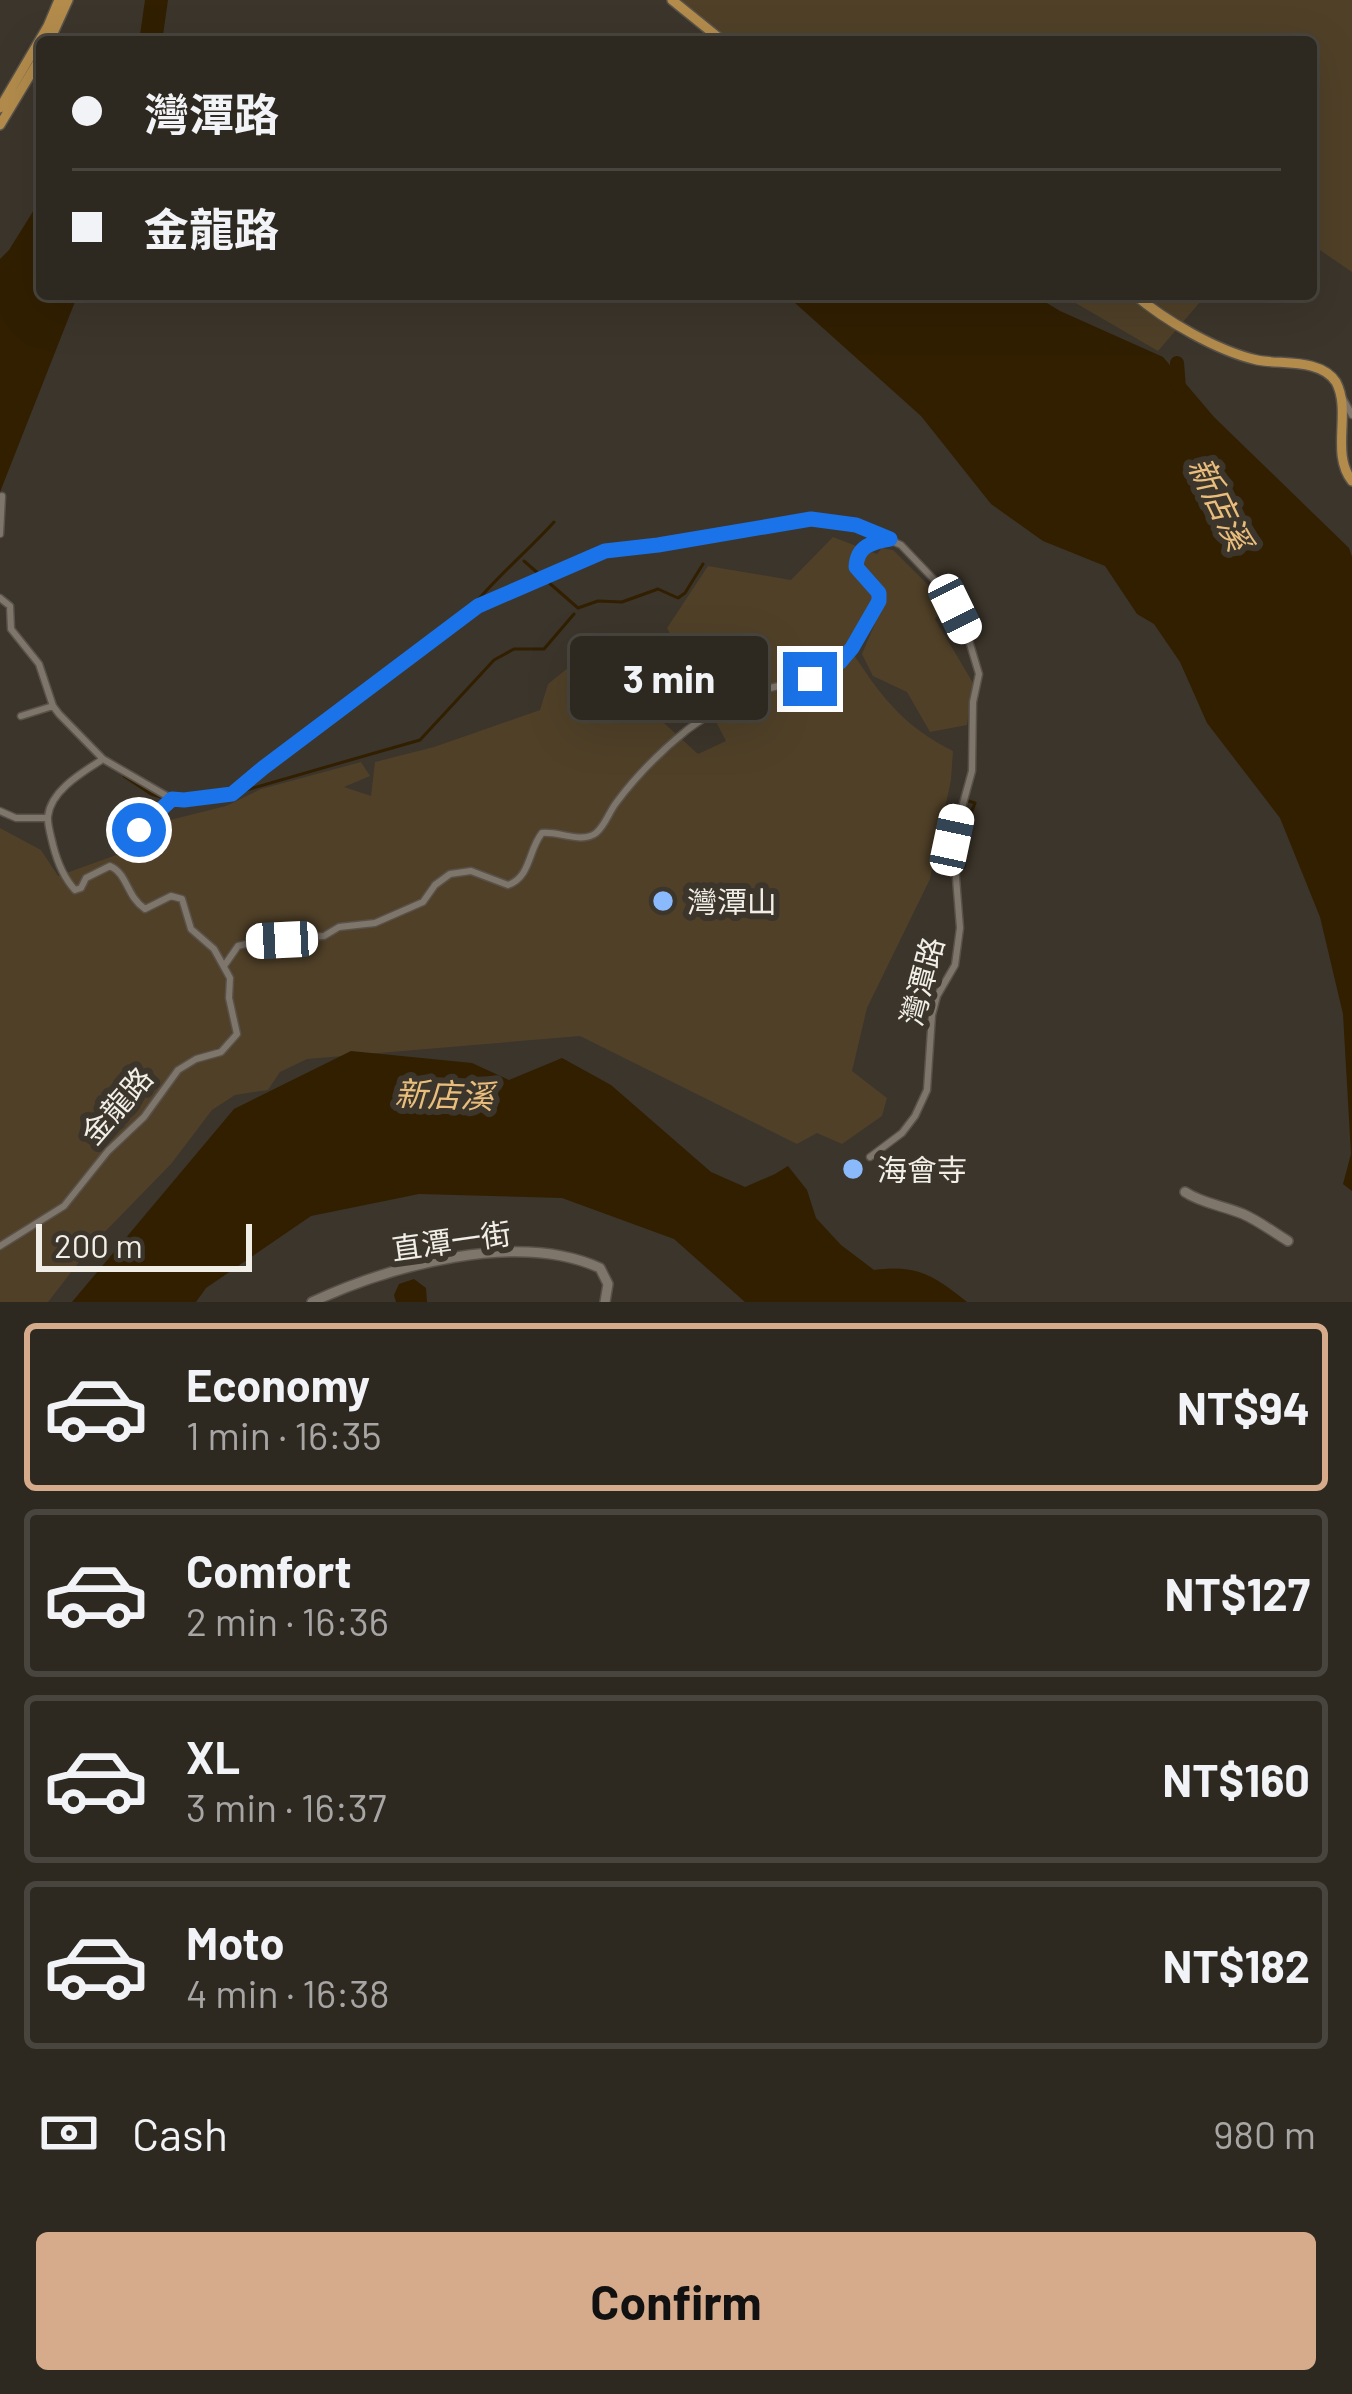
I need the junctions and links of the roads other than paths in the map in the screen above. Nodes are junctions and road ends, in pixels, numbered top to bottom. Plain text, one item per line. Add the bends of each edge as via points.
1 (59, 0) edge
2 (68, 0) edge
3 (672, 0) edge
4 (42, 36) edge
5 (52, 36) edge
6 (717, 36) edge
7 (36, 46) edge
8 (36, 66) edge
9 (0, 108) edge
10 (0, 125) edge
11 (1141, 300) edge
12 (1340, 394) junction
13 (1352, 415) edge
14 (1352, 482) edge
15 (2, 496) edge
16 (0, 534) edge
17 (890, 539) junction
18 (0, 598) edge
19 (53, 706) junction
20 (21, 716) dead end
21 (103, 759) junction
22 (172, 799) junction
23 (0, 811) edge
24 (47, 818) junction
25 (140, 841) dead end
26 (224, 967) junction
27 (870, 1156) dead end
28 (1184, 1192) dead end
29 (1288, 1241) dead end
30 (0, 1246) edge
31 (312, 1302) edge
32 (604, 1302) edge

1 - 4 main road
2 - 5 main road
3 - 6 main road
7 - 9 main road
8 - 10 main road
11 - 12 main road via 1229,350 1324,372
12 - 13 street
12 - 14 main road via 1342,460
15 - 16 street
17 - 22 street, 灣潭路 via 811,519 605,551 478,606 232,794
17 - 26 street via 857,555 856,567 879,601 840,662 743,698 687,730 637,776 592,837 542,833 517,882 450,874 400,914 324,936 238,946
17 - 27 street, 灣潭路 via 943,589 979,674 972,771 952,840 956,965 932,1015 927,1090 902,1133
18 - 19 street
19 - 20 street
19 - 21 street
21 - 22 street
21 - 24 street via 64,788
22 - 25 street via 139,830
23 - 24 street
24 - 26 street via 69,885 81,888 110,866 145,909 182,899 191,929
26 - 30 street, 金龍路 via 233,1040 178,1070 64,1207
28 - 29 street
31 - 32 street, 直潭一街 via 400,1269 495,1253 539,1253 600,1268 608,1284

